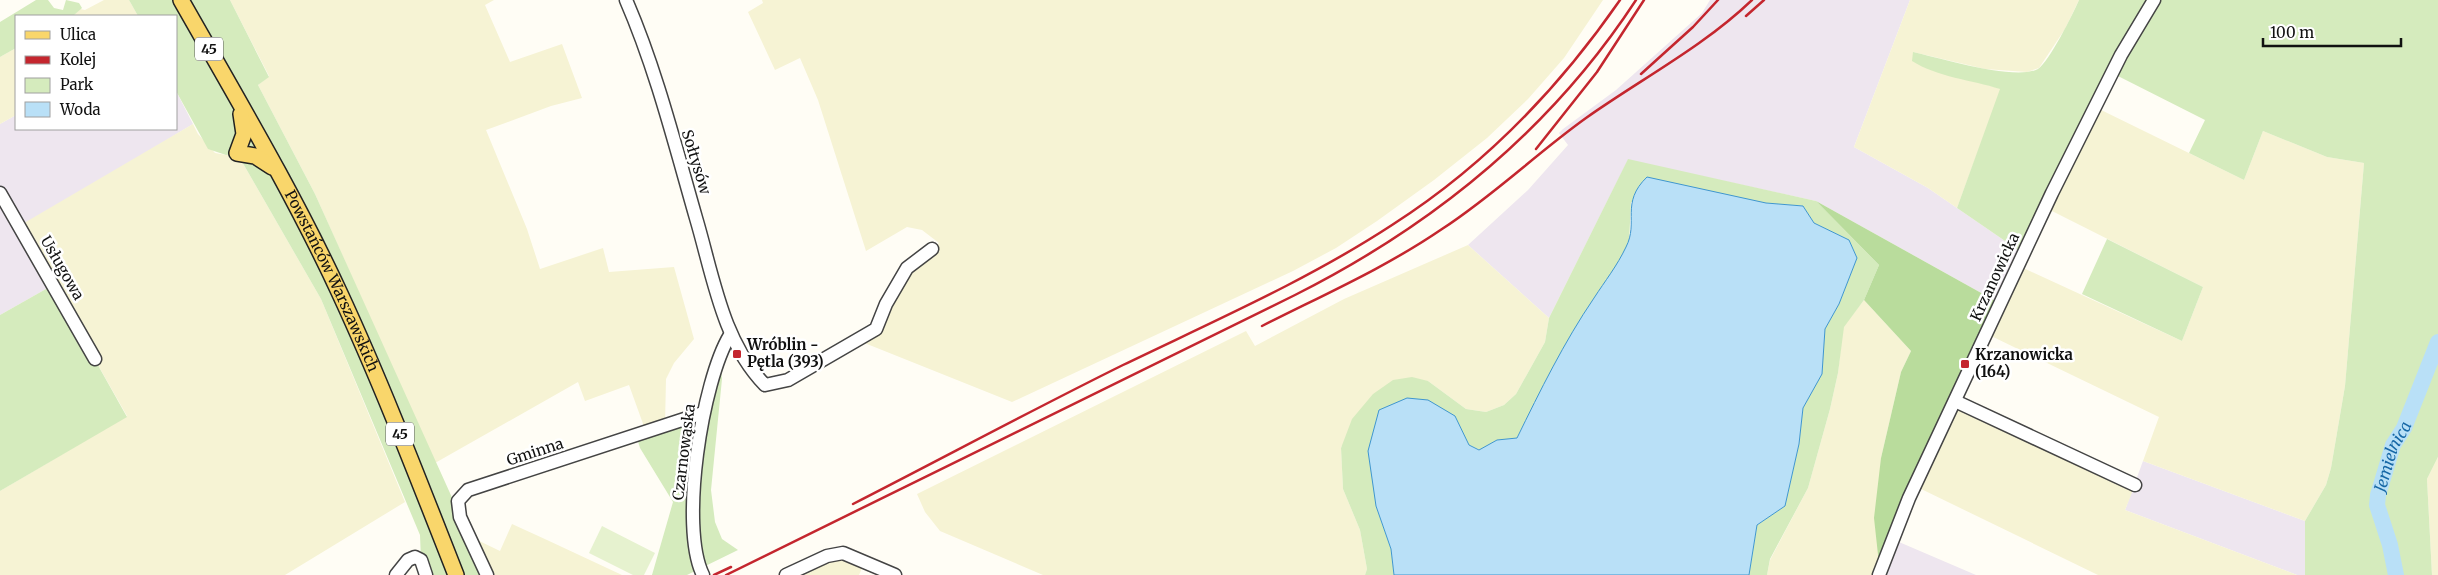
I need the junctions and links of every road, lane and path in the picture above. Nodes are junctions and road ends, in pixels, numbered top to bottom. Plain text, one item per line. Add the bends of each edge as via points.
1 (181, 0) edge
2 (626, 0) edge
3 (2154, 0) edge
4 (236, 98) junction
5 (277, 173) junction
6 (0, 193) edge
7 (932, 249) dead end
8 (730, 335) junction
9 (95, 359) dead end
10 (1955, 402) junction
11 (702, 413) junction
12 (2135, 485) dead end
13 (702, 572) edge
14 (396, 575) edge
15 (426, 575) edge
16 (456, 575) edge
17 (487, 575) edge
18 (786, 575) edge
19 (896, 575) edge
20 (1879, 575) edge

1 - 4 main road, Powstańców Warszawskich / 45
2 - 8 street, Sołtysów via 677,152
3 - 10 street, Krzanowicka via 2102,92
4 - 5 main road, Powstańców Warszawskich / 45
4 - 5 main road via 244,134 237,153 255,156 267,162
5 - 16 main road, Powstańców Warszawskich / 45 via 340,295
6 - 9 street, Usługowa
7 - 8 street, Sołtysów via 907,268 876,329 788,380 765,385 751,370
8 - 11 street, Czarnowąska via 719,354
10 - 12 street
10 - 20 street, Krzanowicka via 1898,522
11 - 13 street, Czarnowąska via 692,521 693,544
11 - 17 street, Gminna via 468,490 458,501 460,517
14 - 15 street via 408,560 415,557 421,560
18 - 19 street via 827,556 843,553

